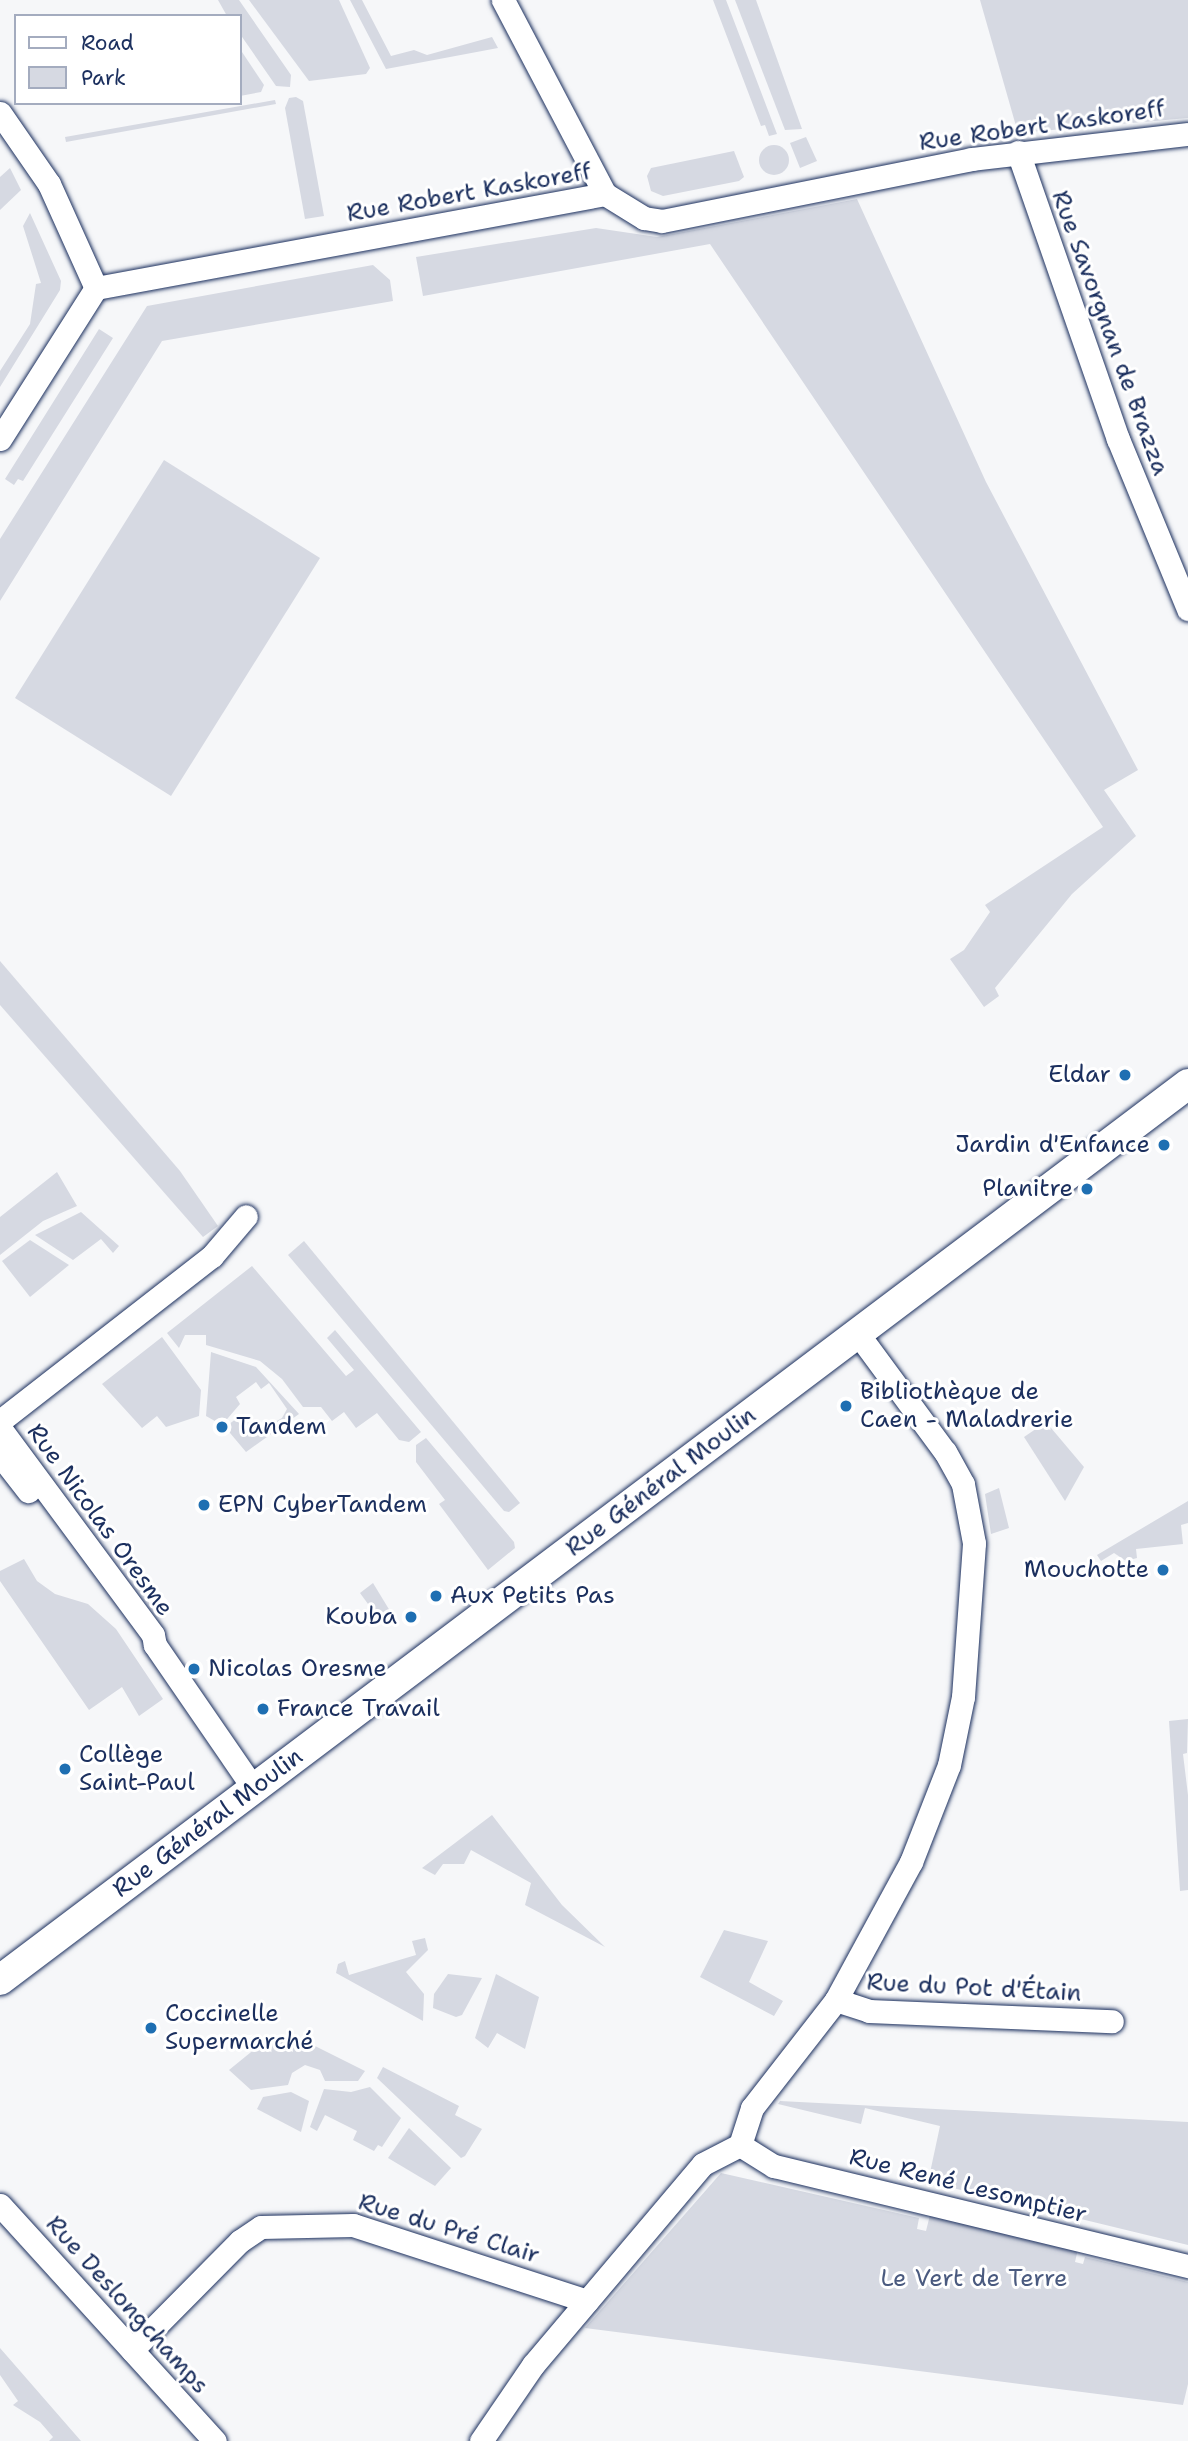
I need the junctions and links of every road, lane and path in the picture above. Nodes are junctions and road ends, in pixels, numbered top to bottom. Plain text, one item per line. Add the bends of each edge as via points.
1 (503, 0) edge
2 (0, 113) edge
3 (1188, 134) edge
4 (1018, 152) junction
5 (605, 194) junction
6 (96, 288) junction
7 (0, 439) edge
8 (1188, 608) edge
9 (1188, 1084) edge
10 (246, 1216) dead end
11 (858, 1334) junction
12 (0, 1421) edge
13 (0, 1428) edge
14 (0, 1455) edge
15 (155, 1645) junction
16 (254, 1788) junction
17 (0, 1980) edge
18 (836, 2000) junction
19 (1112, 2021) dead end
20 (740, 2146) junction
21 (0, 2205) edge
22 (1188, 2266) edge
23 (587, 2301) junction
24 (132, 2350) junction
25 (215, 2441) edge
26 (481, 2441) edge

1 - 5 street
2 - 6 street via 49,184
3 - 4 street, Rue Robert Kaskoreff
4 - 5 street, Rue Robert Kaskoreff via 662,221 644,218
4 - 8 street, Rue Savorgnan de Brazza via 1118,439
5 - 6 street, Rue Robert Kaskoreff
6 - 7 street
9 - 11 main road, Rue Général Moulin
10 - 12 street via 212,1256
11 - 16 main road, Rue Général Moulin
11 - 18 street, Rue du Pot d'Étain via 963,1483 973,1526 974,1568 963,1697 949,1765 911,1862
13 - 15 street, Rue Nicolas Oresme via 114,1579 153,1635
14 - 15 street, Rue Nicolas Oresme via 142,1640
15 - 16 street, Rue Nicolas Oresme
16 - 17 main road, Rue Général Moulin
18 - 19 street, Rue du Pot d'Étain via 869,2011
18 - 20 street, Rue du Pot d'Étain via 752,2108
20 - 22 street, Rue René Lesomptier via 774,2166
20 - 23 street via 703,2164
21 - 24 street, Rue Deslongchamps
23 - 24 street, Rue du Pré Clair via 353,2225 261,2227 240,2241
23 - 26 street via 533,2365
24 - 25 street, Rue Deslongchamps

